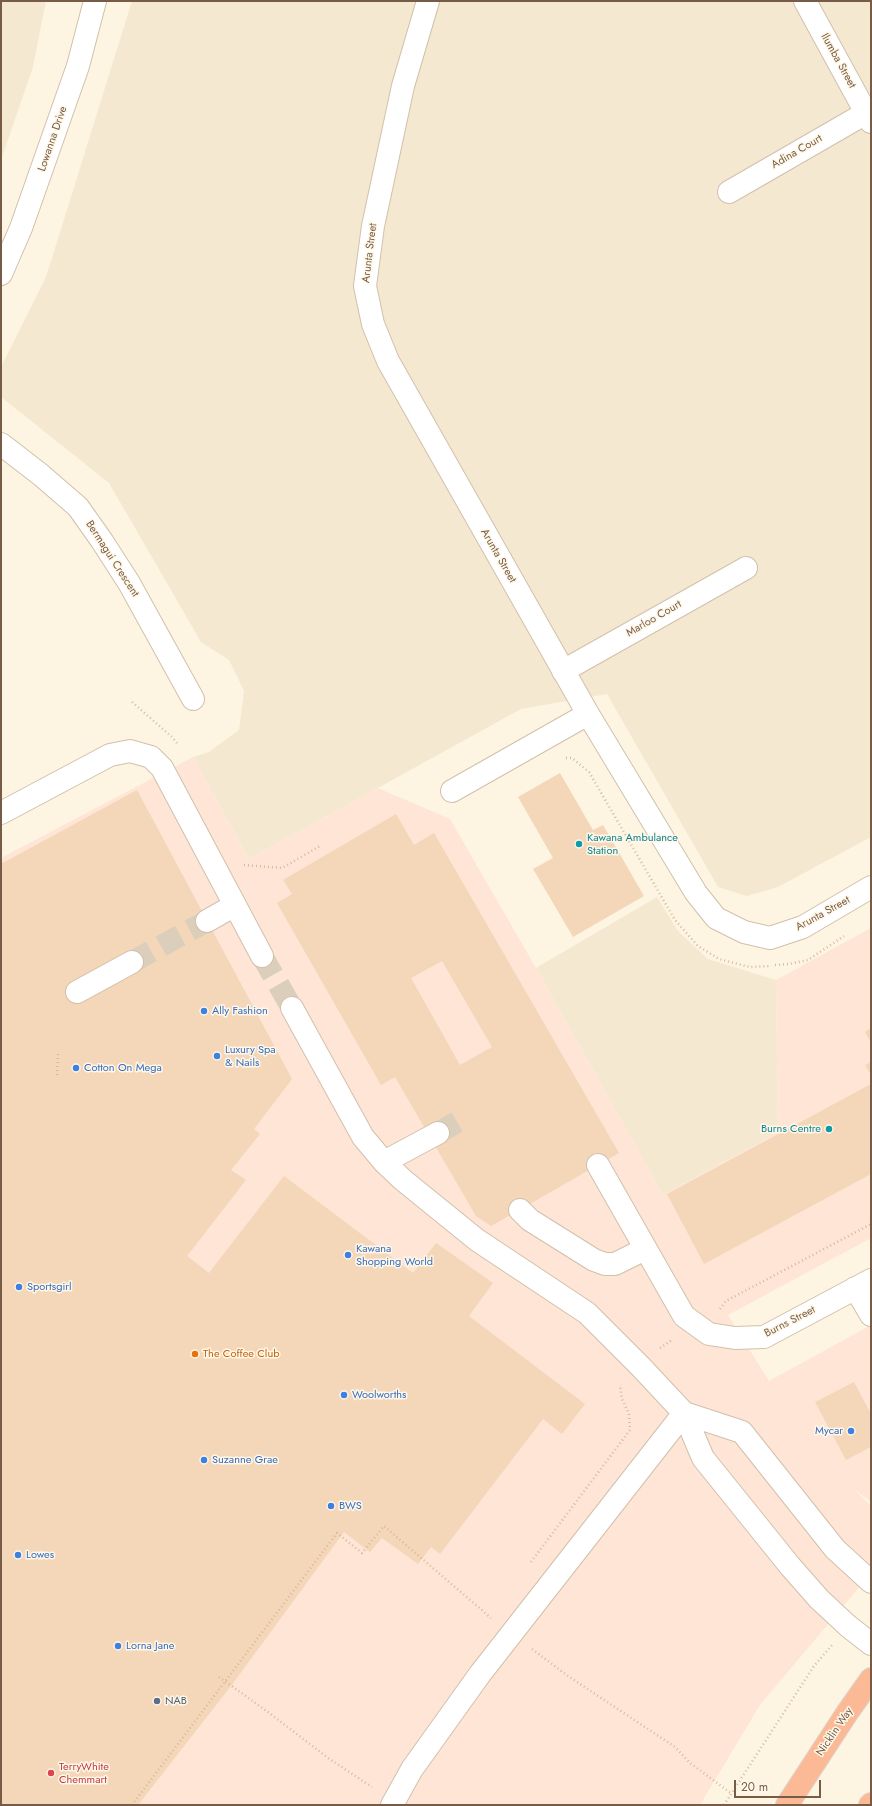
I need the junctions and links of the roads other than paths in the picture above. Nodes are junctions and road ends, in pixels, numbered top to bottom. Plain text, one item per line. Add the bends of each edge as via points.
1 (95, 1) edge
2 (428, 1) edge
3 (805, 1) edge
4 (869, 117) edge
5 (729, 192) dead end
6 (1, 274) edge
7 (1, 444) edge
8 (746, 568) dead end
9 (563, 671) junction
10 (193, 699) dead end
11 (588, 714) junction
12 (452, 791) dead end
13 (1, 814) edge
14 (871, 887) edge
15 (235, 906) junction
16 (207, 921) tunnel mouth
17 (262, 956) tunnel mouth
18 (132, 962) tunnel mouth
19 (77, 992) dead end
20 (292, 1008) tunnel mouth
21 (438, 1133) tunnel mouth
22 (384, 1162) junction
23 (598, 1165) dead end
24 (520, 1210) dead end
25 (638, 1253) junction
26 (863, 1284) edge
27 (871, 1315) edge
28 (684, 1413) junction
29 (871, 1582) edge
30 (871, 1644) edge
31 (871, 1679) edge
32 (393, 1803) edge
33 (787, 1805) edge

1 - 6 street, Lowanna Drive via 76,74 21,228
2 - 9 street, Arunta Street via 404,86 373,226 365,286 373,324 388,361
3 - 4 street, Ilumba Street
4 - 5 street, Adina Court
7 - 10 street, Bermagui Crescent via 78,507 129,583
8 - 9 street, Marloo Court
9 - 11 street, Arunta Street
11 - 12 street
11 - 14 street, Arunta Street via 696,893 716,918 744,932 770,938 803,927
13 - 15 street via 110,755 130,751 151,757 162,768
15 - 16 street
15 - 17 street
18 - 19 street
20 - 22 street via 363,1137
21 - 22 street
22 - 28 street via 402,1180 477,1240 587,1313
23 - 25 street
24 - 25 street via 530,1220 605,1264 615,1264
25 - 26 street, Burns Street via 684,1316 709,1334 735,1338 764,1337
26 - 27 street
28 - 29 street via 742,1432 835,1549
28 - 30 street via 703,1458 790,1566 819,1599
28 - 32 street via 480,1674 412,1769
31 - 33 highway, Nicklin Way

